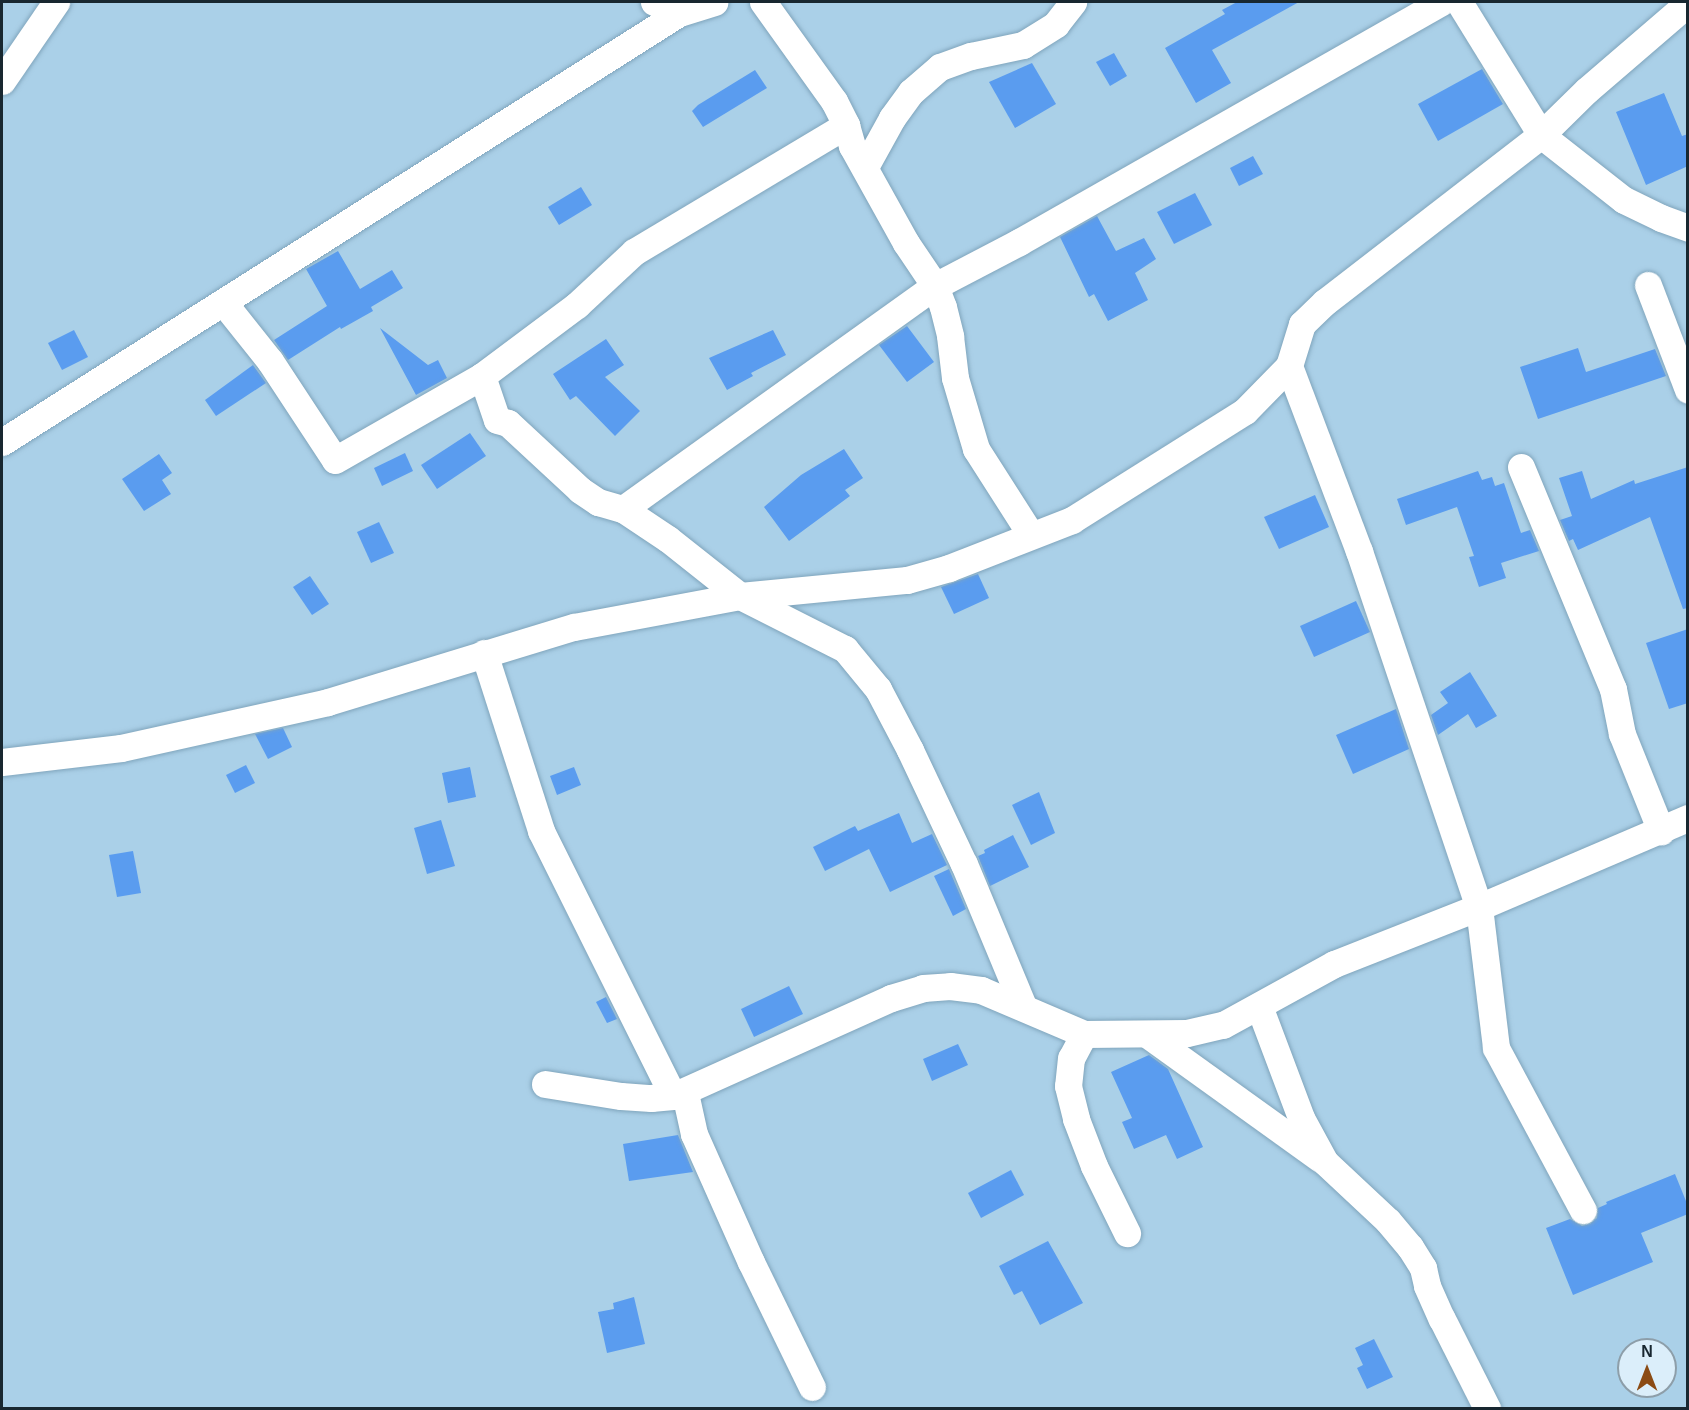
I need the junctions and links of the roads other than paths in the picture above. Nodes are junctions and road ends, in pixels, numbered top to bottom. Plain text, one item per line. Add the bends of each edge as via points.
1 (56, 2) edge
2 (654, 2) edge
3 (714, 2) edge
4 (763, 2) edge
5 (1073, 2) edge
6 (1442, 2) edge
7 (1459, 2) edge
8 (1688, 3) edge
9 (679, 13) junction
10 (2, 81) edge
11 (846, 125) junction
12 (1541, 135) junction
13 (865, 167) junction
14 (1688, 228) edge
15 (1648, 285) dead end
16 (935, 286) junction
17 (223, 302) junction
18 (1289, 366) junction
19 (482, 376) junction
20 (1688, 390) edge
21 (2, 442) edge
22 (1521, 467) dead end
23 (623, 509) junction
24 (1031, 535) junction
25 (741, 596) junction
26 (484, 653) junction
27 (2, 762) edge
28 (1688, 818) edge
29 (1660, 831) junction
30 (1479, 907) junction
31 (1023, 1006) junction
32 (1259, 1006) junction
33 (1084, 1034) junction
34 (1148, 1035) junction
35 (545, 1084) dead end
36 (679, 1095) junction
37 (1325, 1162) junction
38 (1583, 1210) dead end
39 (1127, 1233) dead end
40 (812, 1386) dead end
41 (1487, 1408) edge

1 - 10 street
2 - 9 street
3 - 9 street
4 - 11 street via 834,101
5 - 13 street via 1056,24 1023,45 940,67 911,92
6 - 16 street via 1020,242
7 - 12 street
8 - 12 street
9 - 17 street
11 - 13 street via 852,146
11 - 19 street via 634,252 577,305
12 - 14 street via 1624,200
12 - 18 street via 1325,302 1302,324
13 - 16 street via 906,243
15 - 20 street
16 - 23 street
16 - 24 street via 950,336 955,378 976,449
17 - 19 street via 270,362 335,460
17 - 21 street
18 - 24 street via 1245,411 1208,437 1072,520
18 - 30 street via 1359,551
19 - 23 street via 497,420 508,423 580,490 598,502
22 - 29 street via 1612,689 1622,734
23 - 25 street
24 - 25 street via 949,568 907,579
25 - 26 street via 574,627
25 - 31 street via 845,649 878,689 964,864
26 - 27 street via 317,704 121,748
26 - 36 street via 542,831
28 - 29 street
29 - 30 street
30 - 32 street via 1334,964
30 - 38 street via 1496,1048
31 - 33 street
31 - 36 street via 981,990 923,988 891,998
32 - 34 street via 1223,1025 1187,1033
32 - 37 street via 1301,1118
33 - 34 street
33 - 39 street via 1071,1058 1068,1086 1094,1166
34 - 37 street
35 - 36 street via 621,1096
36 - 40 street via 751,1262
37 - 41 street via 1410,1247

